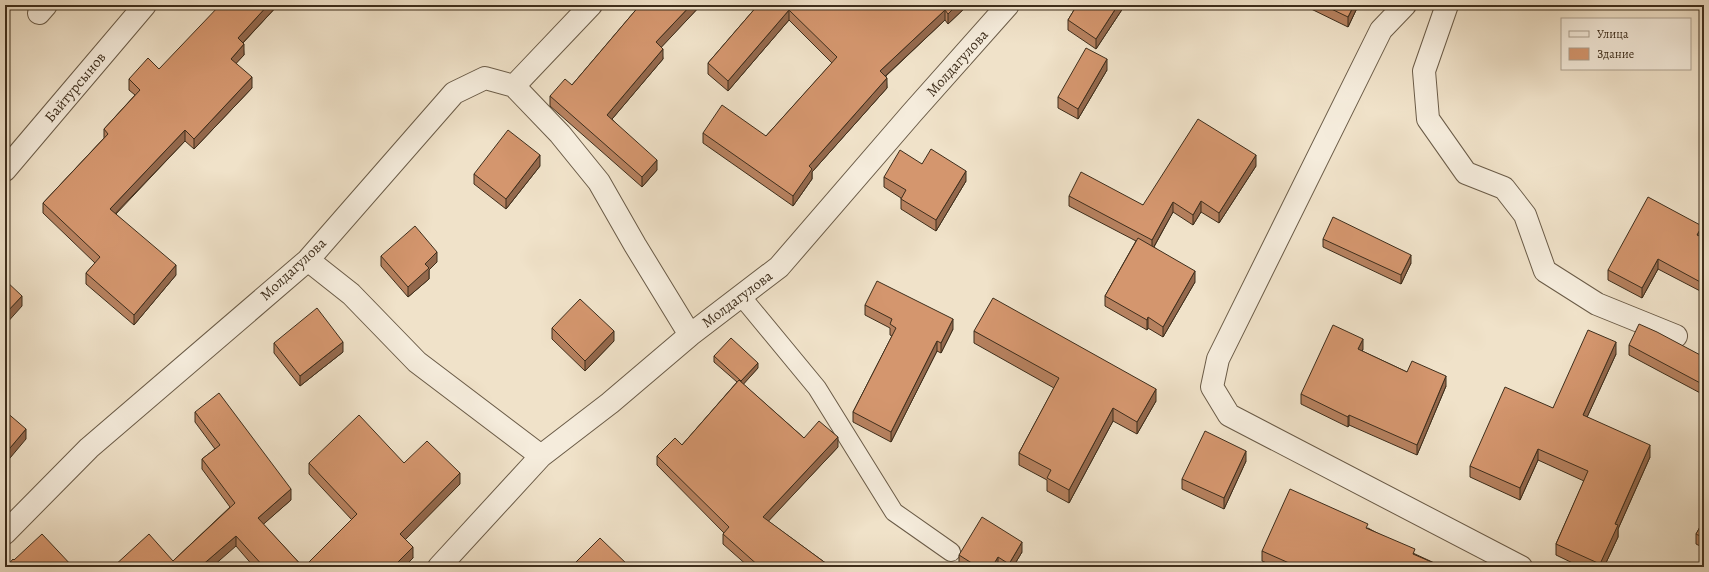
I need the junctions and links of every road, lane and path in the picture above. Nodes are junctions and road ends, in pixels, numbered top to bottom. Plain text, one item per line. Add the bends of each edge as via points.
1 (145, 5) edge
2 (591, 5) edge
3 (1008, 5) edge
4 (1405, 5) edge
5 (1447, 5) edge
6 (514, 86) junction
7 (5, 170) edge
8 (308, 260) junction
9 (740, 296) junction
10 (690, 335) junction
11 (1676, 336) dead end
12 (541, 456) junction
13 (5, 533) edge
14 (951, 552) dead end
15 (439, 567) edge
16 (1521, 567) edge

1 - 7 street, Байтурсынов
2 - 6 street
3 - 9 street, Молдагулова via 779,267
4 - 16 street via 1381,30 1218,359 1212,387 1229,415
5 - 11 street via 1424,71 1428,119 1466,173 1504,188 1525,215 1545,272 1596,304
6 - 8 street, Молдагулова via 485,78 454,93
6 - 10 street via 560,134 599,182
8 - 12 street via 351,294 417,362
8 - 13 street, Молдагулова via 88,448
9 - 10 street, Молдагулова
9 - 14 lane via 817,388 894,512
10 - 12 street, Молдагулова via 610,403
12 - 15 street, Молдагулова

